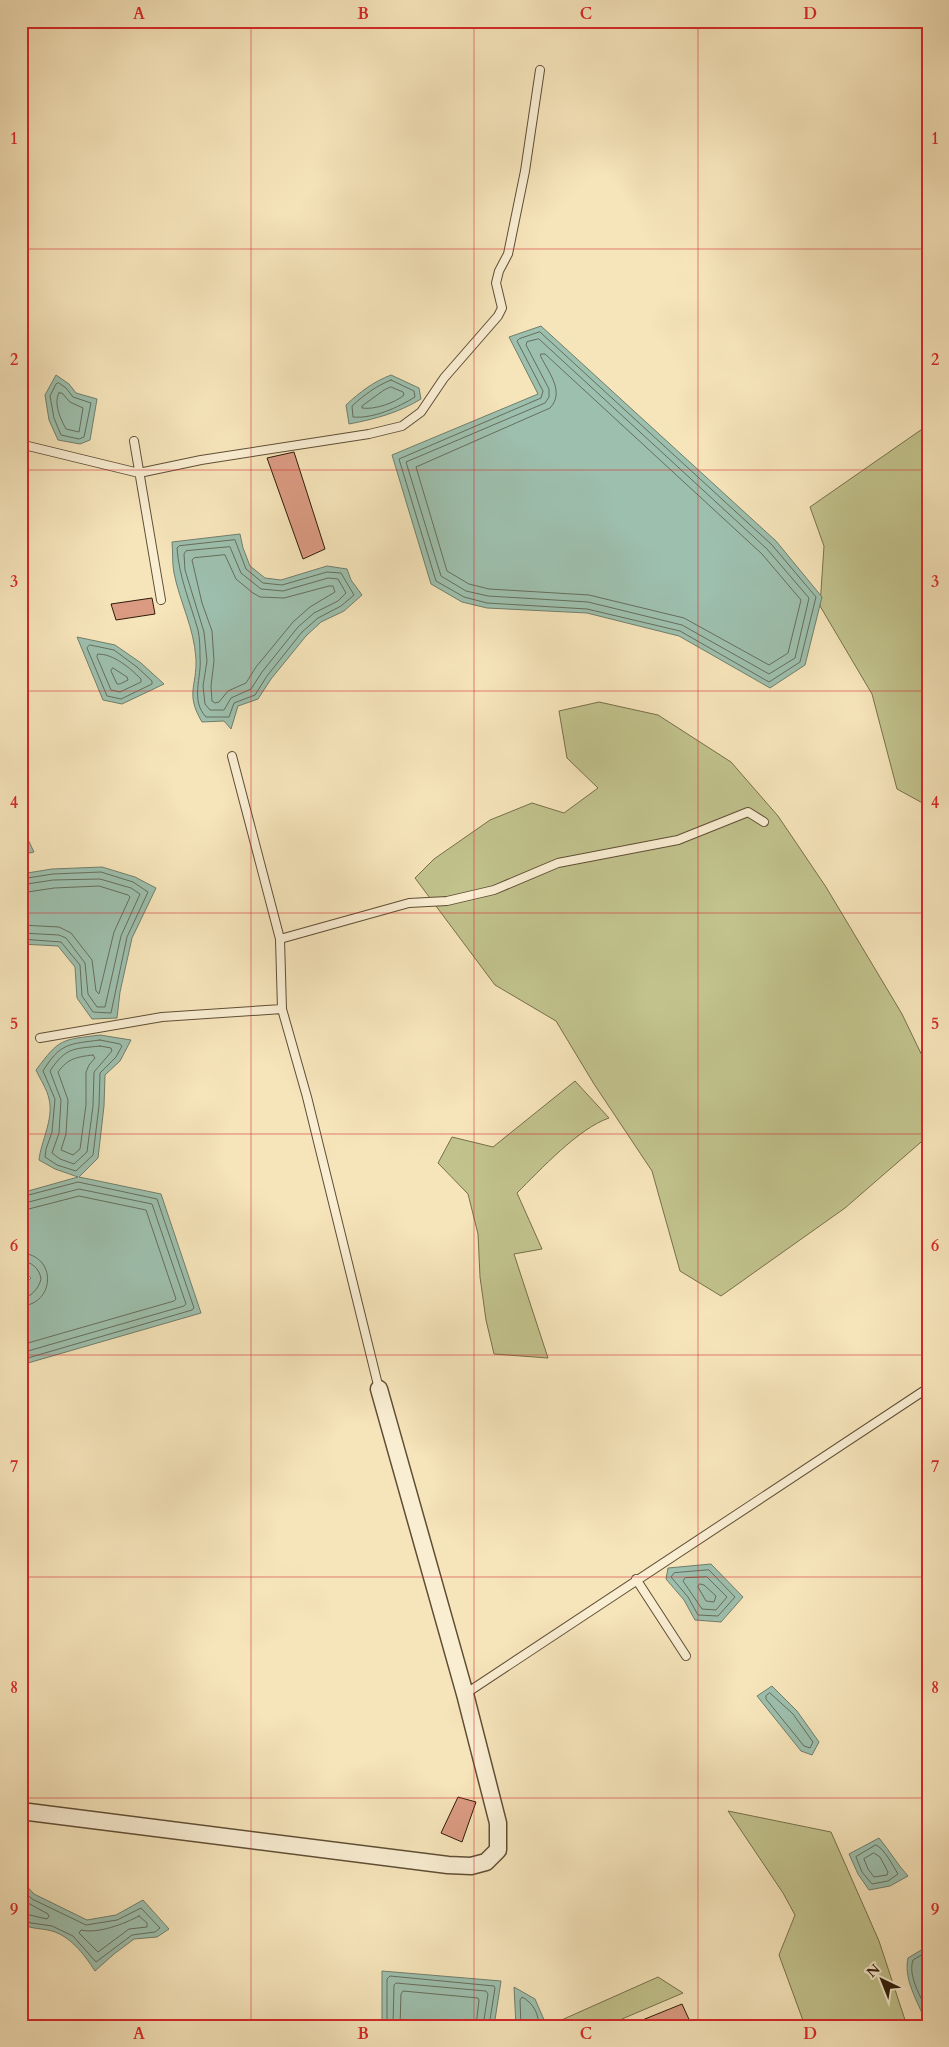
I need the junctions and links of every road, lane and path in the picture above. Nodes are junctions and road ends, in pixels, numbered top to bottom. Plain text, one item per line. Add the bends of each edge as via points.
1 (540, 70) dead end
2 (134, 441) dead end
3 (24, 445) dead end
4 (139, 473) junction
5 (161, 600) dead end
6 (232, 756) dead end
7 (764, 822) dead end
8 (280, 939) junction
9 (282, 1008) junction
10 (40, 1038) dead end
11 (928, 1388) edge
12 (379, 1389) joint
13 (636, 1579) junction
14 (686, 1656) dead end
15 (464, 1694) junction
16 (21, 1811) edge

1 - 4 lane via 525,171 508,254 496,283 502,308 444,378 421,412 402,426 369,434 200,460
2 - 4 lane
3 - 4 lane
4 - 5 lane
6 - 8 lane
7 - 8 lane via 748,812 678,840 558,863 494,890 447,901 409,903
8 - 9 lane
9 - 10 lane via 162,1016
9 - 12 lane
11 - 13 lane
12 - 15 street
13 - 14 lane
13 - 15 lane
15 - 16 street via 498,1823 498,1850 486,1862 471,1866

